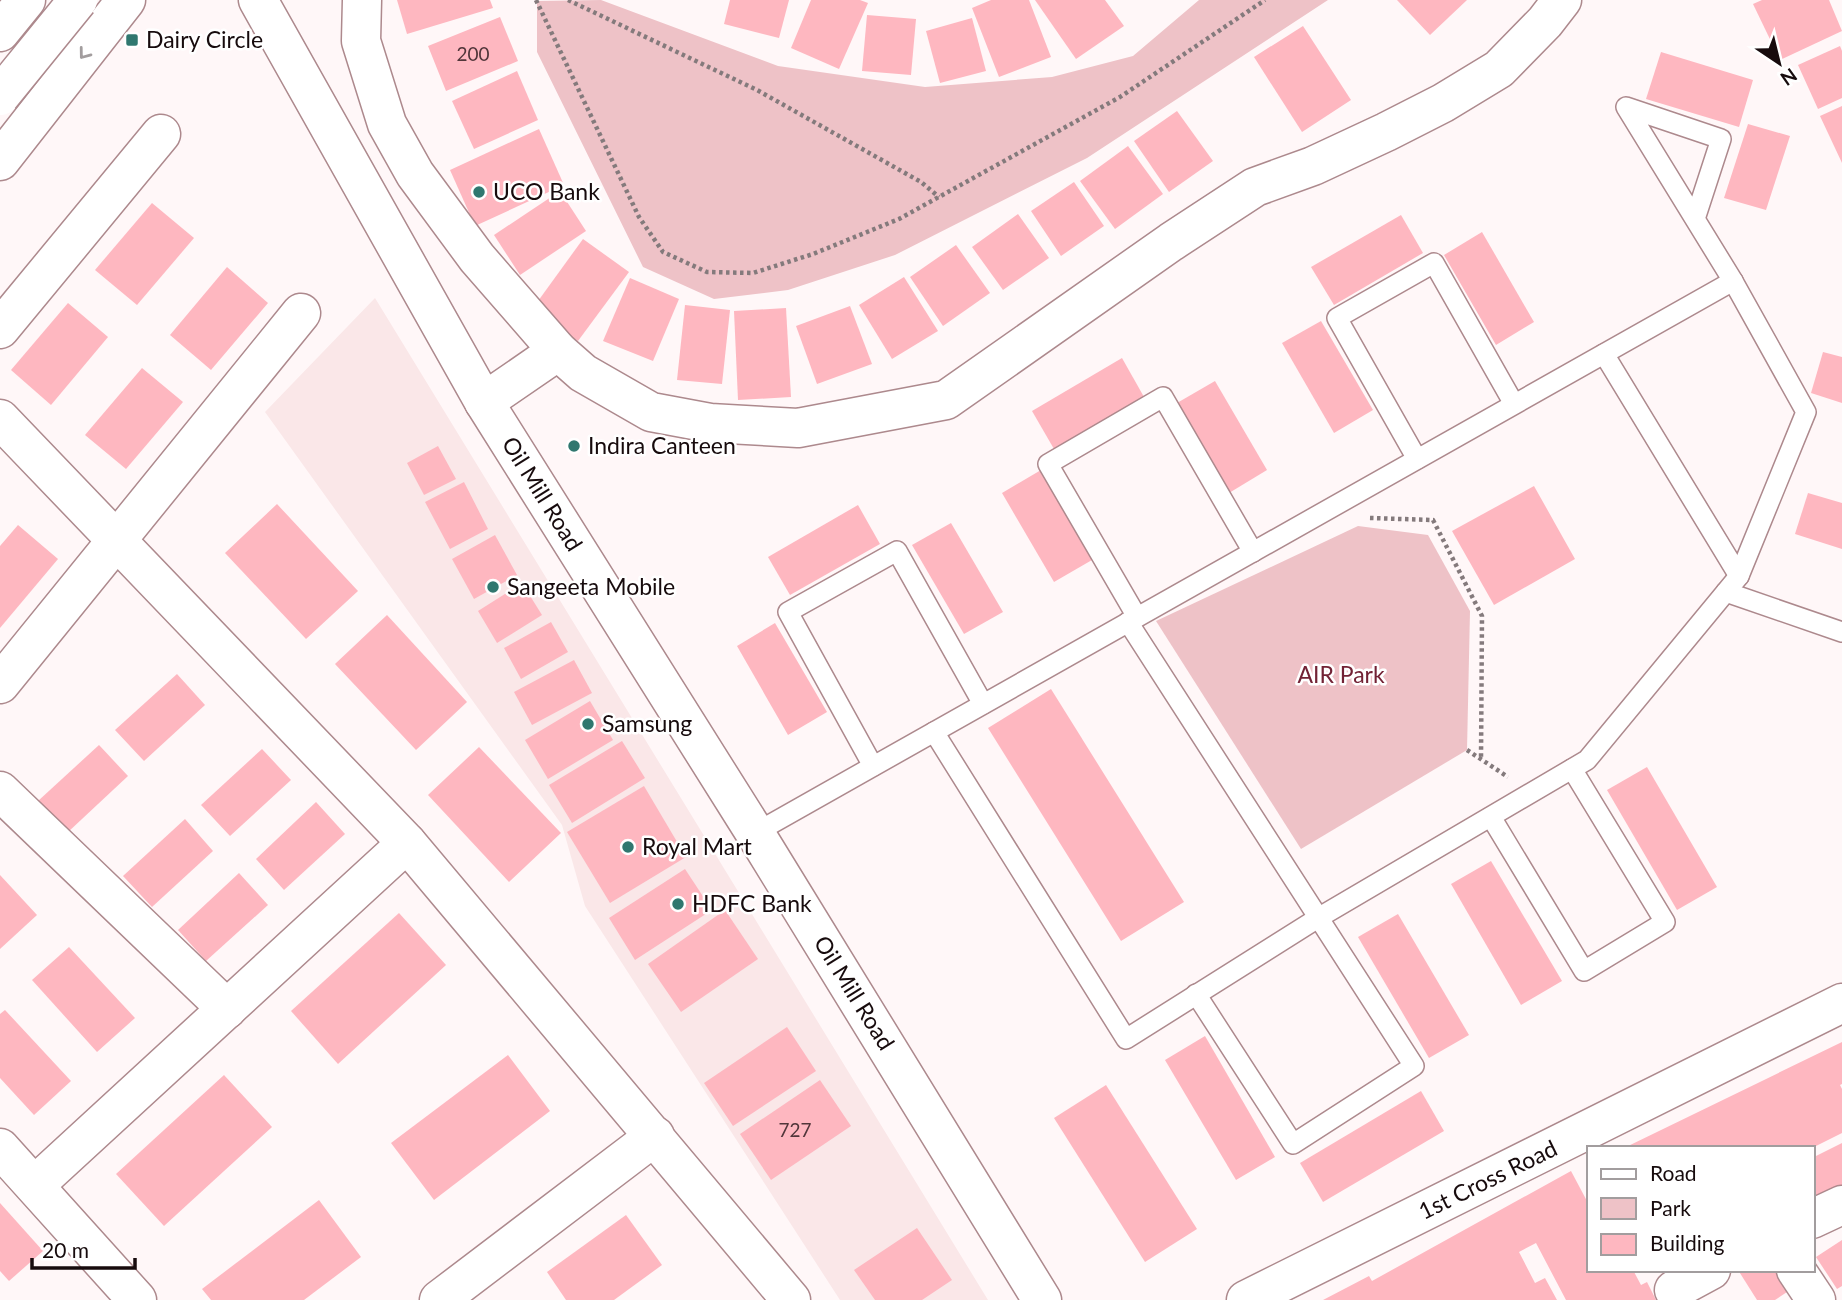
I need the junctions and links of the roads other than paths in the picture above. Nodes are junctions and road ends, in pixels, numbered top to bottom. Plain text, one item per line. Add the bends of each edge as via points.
1 (26, 0) edge
2 (78, 0) edge
3 (126, 0) edge
4 (258, 0) edge
5 (362, 0) edge
6 (1562, 0) edge
7 (0, 32) edge
8 (0, 85) edge
9 (0, 96) edge
10 (39, 113) junction
11 (161, 134) dead end
12 (0, 161) edge
13 (1695, 219) junction
14 (1733, 281) junction
15 (301, 313) dead end
16 (0, 329) edge
17 (558, 351) junction
18 (1604, 354) junction
19 (484, 402) junction
20 (1514, 404) junction
21 (0, 419) edge
22 (1417, 459) junction
23 (116, 541) junction
24 (1253, 552) junction
25 (1739, 576) junction
26 (1726, 592) junction
27 (1133, 620) junction
28 (1842, 632) edge
29 (0, 684) edge
30 (983, 704) junction
31 (934, 732) junction
32 (873, 766) junction
33 (1572, 769) junction
34 (0, 791) edge
35 (1491, 817) junction
36 (755, 833) junction
37 (407, 843) junction
38 (1318, 918) junction
39 (1196, 994) junction
40 (1842, 1003) edge
41 (227, 1009) junction
42 (654, 1136) junction
43 (1587, 1146) edge
44 (0, 1148) edge
45 (1580, 1150) edge
46 (35, 1185) junction
47 (1842, 1205) edge
48 (1814, 1218) edge
49 (1706, 1272) edge
50 (1797, 1272) edge
51 (1672, 1287) edge
52 (1251, 1299) edge
53 (137, 1300) edge
54 (439, 1300) edge
55 (791, 1300) edge
56 (1042, 1300) edge
57 (1816, 1300) edge

1 - 7 street
2 - 9 street, bridge
3 -> 10 street
4 - 19 street, Oil Mill Road
5 - 17 street via 361,41 387,124 415,174 477,258
6 - 17 street via 1499,69 1386,132 1255,187 946,400 798,428 710,423 652,412 583,373
8 - 10 street
10 - 12 street
11 - 16 street
13 - 13 lane via 1647,141 1626,107 1721,139
13 - 14 lane
14 - 18 lane
14 - 25 lane via 1806,412
15 - 23 street
17 - 19 street
18 - 20 lane
18 - 25 lane
19 - 36 street, Oil Mill Road
20 - 22 lane
20 - 22 lane via 1434,263 1337,318
21 - 23 street
22 - 24 lane
23 - 29 street
23 - 37 street
24 - 27 lane
24 - 27 lane via 1163,397 1048,464
25 - 26 lane
26 - 28 lane
26 - 33 lane via 1587,760
27 - 30 lane
27 - 38 lane
30 - 31 lane
30 - 32 lane via 897,551 788,612
31 - 32 lane
31 - 39 lane via 1126,1039
32 - 36 lane
33 - 35 lane
33 - 35 lane via 1665,922 1584,971
34 - 41 street
35 - 38 lane
36 - 56 street, Oil Mill Road
37 - 41 street
37 - 42 street
38 - 39 lane
38 - 39 lane via 1414,1066 1293,1144
40 - 43 street, 1st Cross Road
41 - 46 street
42 - 54 street
42 - 55 street
44 - 46 street
45 - 52 street, 1st Cross Road
46 - 53 street
47 - 48 street
49 - 51 street
50 - 57 street

